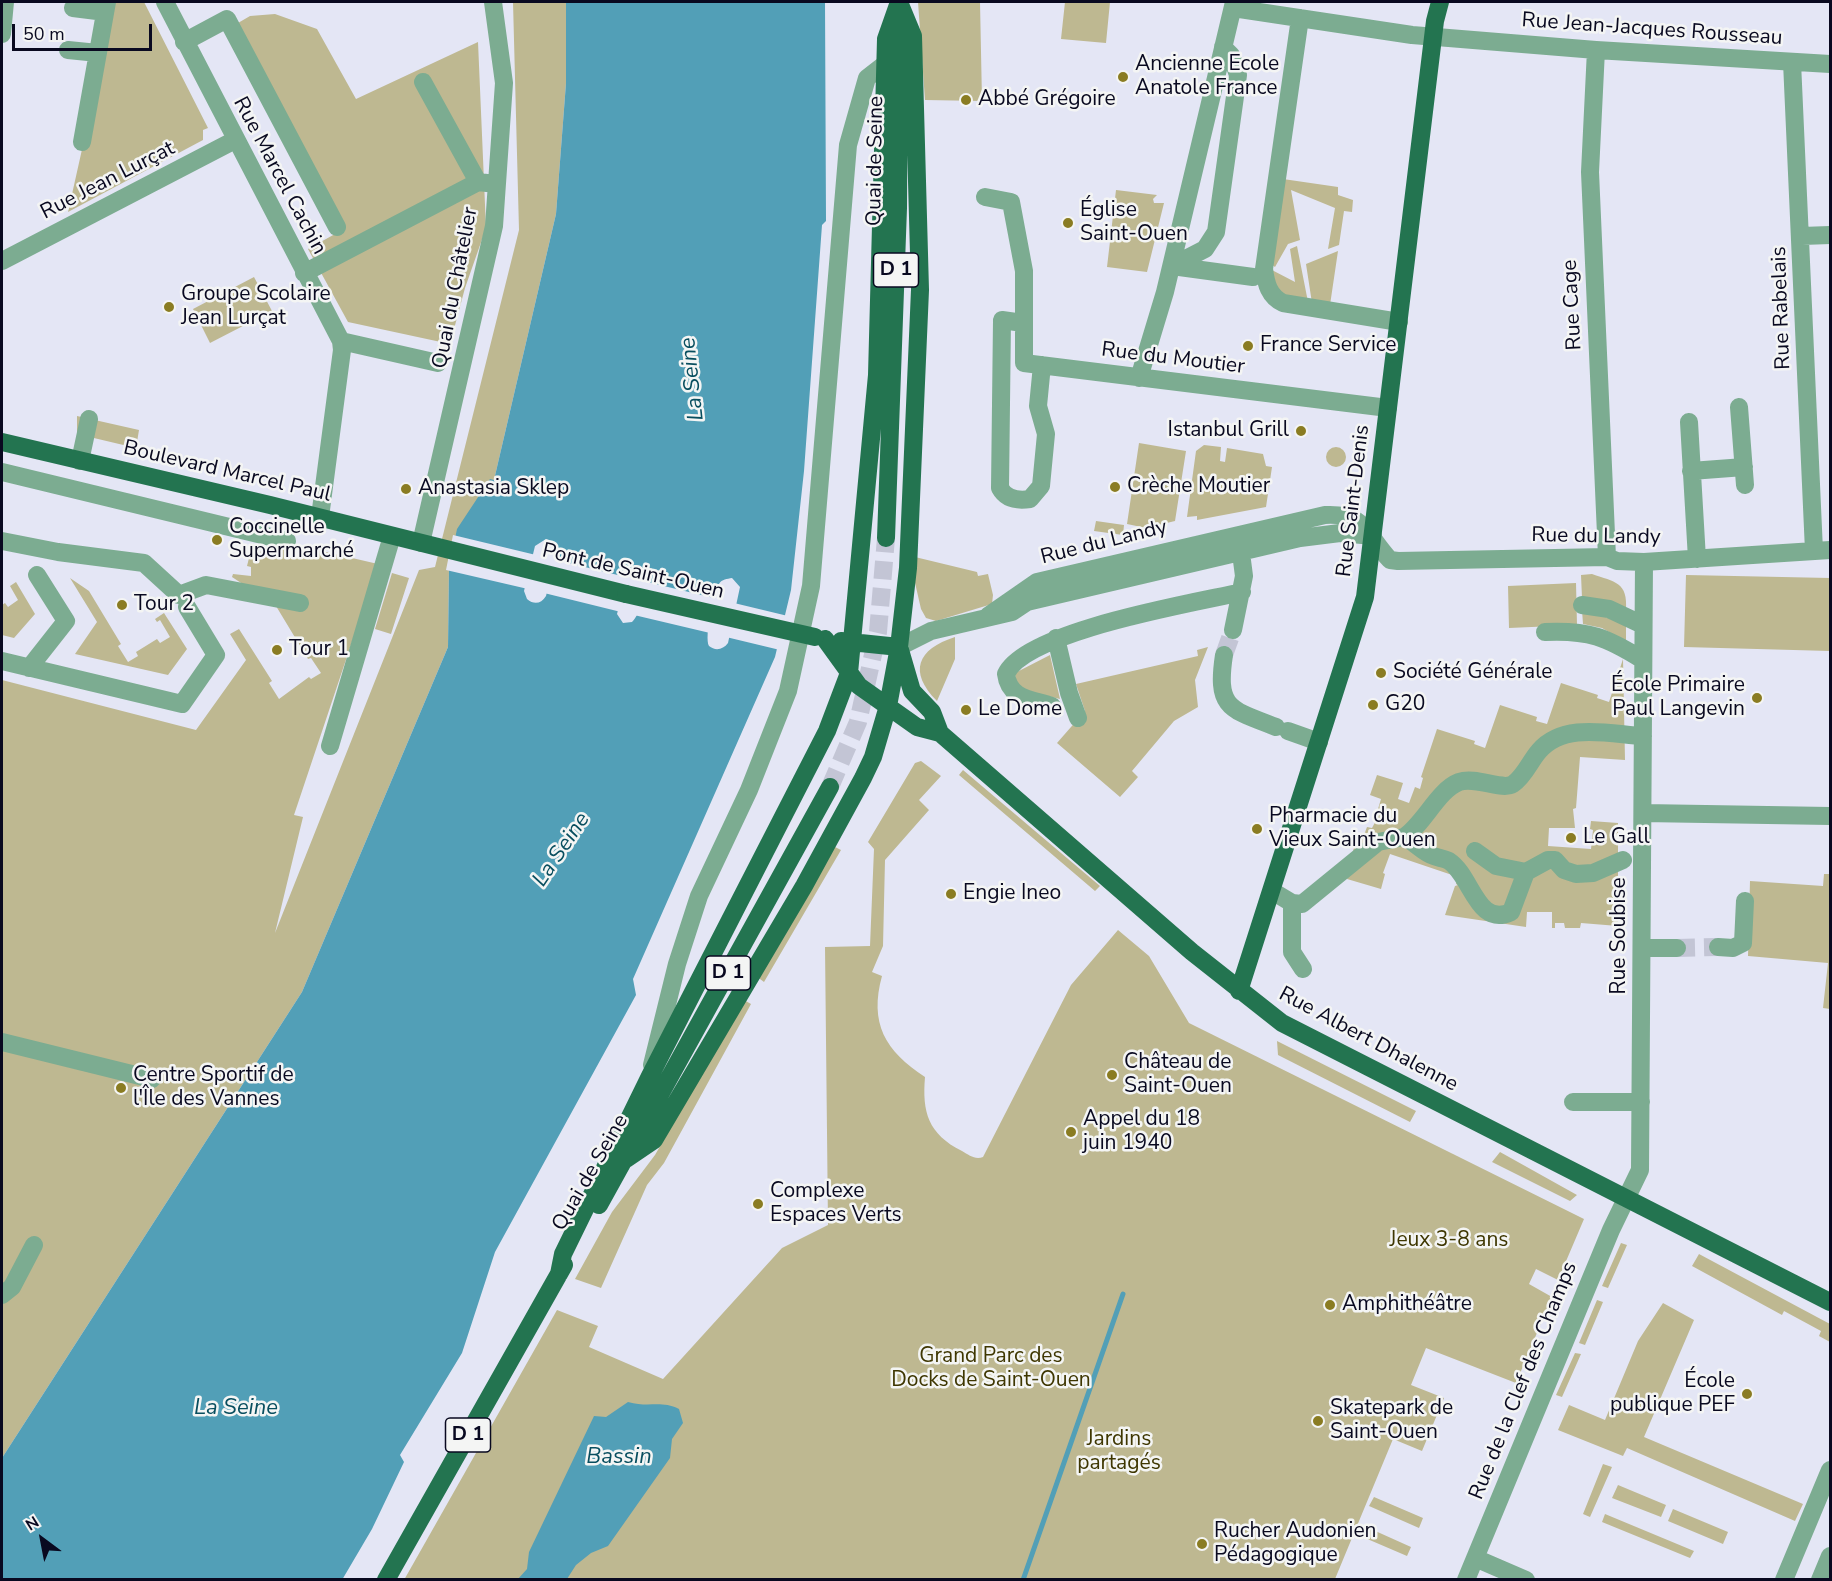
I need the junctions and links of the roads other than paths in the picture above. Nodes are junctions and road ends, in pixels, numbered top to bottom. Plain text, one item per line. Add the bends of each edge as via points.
1 (5, 2) edge
2 (165, 2) edge
3 (493, 2) edge
4 (899, 2) edge
5 (1440, 2) edge
6 (1233, 5) edge
7 (106, 7) edge
8 (73, 8) dead end
9 (1300, 18) junction
10 (2, 34) edge
11 (1435, 36) junction
12 (184, 42) junction
13 (1223, 47) junction
14 (68, 50) dead end
15 (1596, 50) junction
16 (98, 53) junction
17 (1792, 62) junction
18 (885, 64) junction
19 (1830, 64) edge
20 (423, 82) dead end
21 (235, 140) junction
22 (82, 142) dead end
23 (487, 183) junction
24 (985, 197) dead end
25 (337, 226) dead end
26 (1830, 235) edge
27 (1802, 236) junction
28 (2, 261) edge
29 (1172, 266) junction
30 (304, 273) junction
31 (1253, 277) dead end
32 (1399, 322) junction
33 (1023, 323) junction
34 (341, 341) junction
35 (438, 363) dead end
36 (1033, 364) junction
37 (1140, 378) junction
38 (1739, 407) dead end
39 (1388, 408) junction
40 (90, 419) dead end
41 (1689, 422) dead end
42 (2, 442) edge
43 (80, 461) junction
44 (1692, 471) junction
45 (2, 472) edge
46 (320, 517) junction
47 (392, 536) junction
48 (1372, 536) junction
49 (886, 538) tunnel mouth
50 (2, 541) edge
51 (287, 541) dead end
52 (421, 543) junction
53 (442, 549) joint
54 (1822, 551) edge
55 (1241, 553) junction
56 (1607, 557) junction
57 (1697, 559) junction
58 (1644, 562) junction
59 (37, 575) dead end
60 (1242, 592) junction
61 (300, 603) dead end
62 (1582, 605) dead end
63 (187, 607) dead end
64 (988, 616) junction
65 (1643, 625) junction
66 (1233, 630) tunnel mouth
67 (1545, 632) dead end
68 (820, 638) junction
69 (1056, 638) junction
70 (853, 642) junction
71 (899, 647) junction
72 (1224, 655) tunnel mouth
73 (1643, 660) junction
74 (2, 661) edge
75 (29, 668) junction
76 (849, 673) junction
77 (888, 706) junction
78 (1052, 706) dead end
79 (1078, 718) dead end
80 (940, 733) junction
81 (1643, 736) junction
82 (1319, 742) junction
83 (330, 746) dead end
84 (830, 787) tunnel mouth
85 (1643, 813) junction
86 (1830, 816) edge
87 (1404, 837) junction
88 (1475, 851) dead end
89 (1623, 860) dead end
90 (1526, 872) junction
91 (1272, 891) junction
92 (1745, 901) dead end
93 (1292, 903) junction
94 (1718, 947) tunnel mouth
95 (1642, 948) junction
96 (1677, 948) tunnel mouth
97 (1303, 969) dead end
98 (1239, 991) junction
99 (2, 1042) edge
100 (650, 1076) junction
101 (152, 1079) dead end
102 (1572, 1102) dead end
103 (1641, 1102) junction
104 (626, 1159) junction
105 (1627, 1200) junction
106 (33, 1245) dead end
107 (559, 1275) junction
108 (2, 1295) edge
109 (1830, 1302) edge
110 (1830, 1470) edge
111 (1830, 1556) edge
112 (1475, 1558) junction
113 (386, 1580) edge
114 (1466, 1580) edge
115 (1526, 1580) edge
116 (1784, 1580) edge
117 (1820, 1580) edge

1 - 10 street
2 - 12 street, Rue Marcel Cachin
3 - 23 street, Quai du Châtelier via 504,83
4 - 18 main road via 886,39
4 - 49 main road, Quai de Seine / D 1 via 898,208
4 - 71 main road via 913,36 920,291 908,568
5 - 11 main road, Rue Saint-Denis
6 - 9 street, Rue Jean-Jacques Rousseau
6 - 13 street
7 - 8 street
7 - 16 street
9 - 11 street, Rue Jean-Jacques Rousseau
9 - 32 street via 1264,270 1266,283 1272,295 1283,303
11 - 15 street, Rue Jean-Jacques Rousseau
11 - 32 main road, Rue Saint-Denis
12 - 21 street, Rue Marcel Cachin
12 - 25 street via 227,18
13 - 29 street
13 - 29 street via 1231,55 1238,75 1216,232 1205,249
14 - 16 street
15 - 17 street, Rue Jean-Jacques Rousseau
15 - 56 street, Rue Cage via 1590,172
16 - 22 street
17 - 19 street, Rue Jean-Jacques Rousseau
17 - 27 street, Rue Rabelais
18 - 70 main road via 877,375
18 - 100 street via 867,78 848,145 811,586 788,691 749,790 699,896 677,964
20 - 23 street
21 - 28 street, Rue Jean Lurçat
21 - 30 street, Rue Marcel Cachin
23 - 30 street
23 - 52 street, Quai du Châtelier via 494,226
24 - 33 street via 1011,202 1025,286
26 - 27 street
27 - 54 street, Rue Rabelais
29 - 31 street
29 - 37 street
30 - 34 street, Rue Marcel Cachin
32 - 39 main road, Rue Saint-Denis
33 - 36 street
33 - 36 street via 1002,320 1000,479 1004,495 1023,500 1037,493 1041,486 1050,442 1038,406
34 - 35 street
34 - 46 street
36 - 37 street, Rue du Moutier
37 - 39 street, Rue du Moutier
38 - 44 street via 1745,476
39 - 48 main road, Rue Saint-Denis
40 - 43 street
41 - 44 street
42 - 43 main road, Boulevard Marcel Paul
43 - 46 main road, Boulevard Marcel Paul
44 - 57 street
45 - 51 street
46 - 47 main road, Boulevard Marcel Paul
47 - 52 main road, Boulevard Marcel Paul
47 - 83 street
48 - 55 street, Rue du Landy via 1320,535
48 - 56 street, Rue du Landy via 1390,560 1398,561
48 - 64 street, Rue du Landy via 1351,516 1316,516 1037,582
48 - 82 main road, Rue Saint-Denis via 1365,597
50 - 61 street via 144,563 179,595 206,585
52 - 53 main road, Boulevard Marcel Paul
53 - 68 main road, Pont de Saint-Ouen, bridge
54 - 57 street, Rue du Landy
55 - 60 street
55 - 64 street, Rue du Landy via 1028,602 1012,612
56 - 58 street, Rue du Landy
57 - 58 street, Rue du Landy
58 - 65 street, Rue Soubise
59 - 75 street via 66,621
60 - 66 street
60 - 69 street
62 - 65 street via 1609,609
63 - 75 street via 216,655 182,704
64 - 71 street, Rue du Landy via 931,631
65 - 73 street, Rue Soubise
67 - 73 street via 1588,633
68 - 70 main road, Pont de Saint-Ouen
68 - 76 main road, Rue Albert Dhalenne
69 - 78 street via 1017,660 1006,674 1015,695
69 - 79 street
70 - 71 main road, Pont de Saint-Ouen
70 - 76 main road
71 - 77 main road
71 - 80 main road, Rue Albert Dhalenne via 912,691 932,712
72 - 82 street via 1220,681 1224,698 1239,713
73 - 81 street, Rue Soubise
74 - 75 street
76 - 77 main road, Rue Albert Dhalenne via 859,686
76 - 100 main road via 821,742
77 - 80 main road, Rue Albert Dhalenne via 917,727
77 - 104 main road via 873,757 804,886 654,1140
80 - 98 main road, Rue Albert Dhalenne
81 - 85 street, Rue Soubise
81 - 87 street via 1568,732 1550,739 1513,784 1503,786 1477,779 1459,782
82 - 91 main road, Rue Saint-Denis
84 - 104 main road, Quai de Seine / D 1
85 - 86 street
85 - 95 street, Rue Soubise
87 - 90 street via 1435,857 1448,860 1463,874 1477,903 1490,914 1502,916 1511,912
87 - 93 street via 1378,842 1302,904
88 - 90 street via 1496,866
89 - 90 street via 1585,874 1564,870 1550,859
91 - 93 street
91 - 98 main road, Rue Saint-Denis
92 - 94 street via 1743,943 1733,948
93 - 97 street via 1292,952
95 - 96 street
95 - 103 street, Rue Soubise
98 - 105 main road, Rue Albert Dhalenne via 1282,1023 1323,1046
99 - 101 street
100 - 107 main road via 563,1254
102 - 103 street
103 - 105 street, Rue Soubise via 1640,1170
104 - 107 main road, Quai de Seine / D 1
105 - 109 main road, Rue Albert Dhalenne
105 - 112 street, Rue de la Clef des Champs via 1611,1230
106 - 108 street via 12,1287
107 - 113 main road, Quai de Seine / D 1
110 - 116 street
111 - 117 street
112 - 114 street, Rue de la Clef des Champs
112 - 115 street

